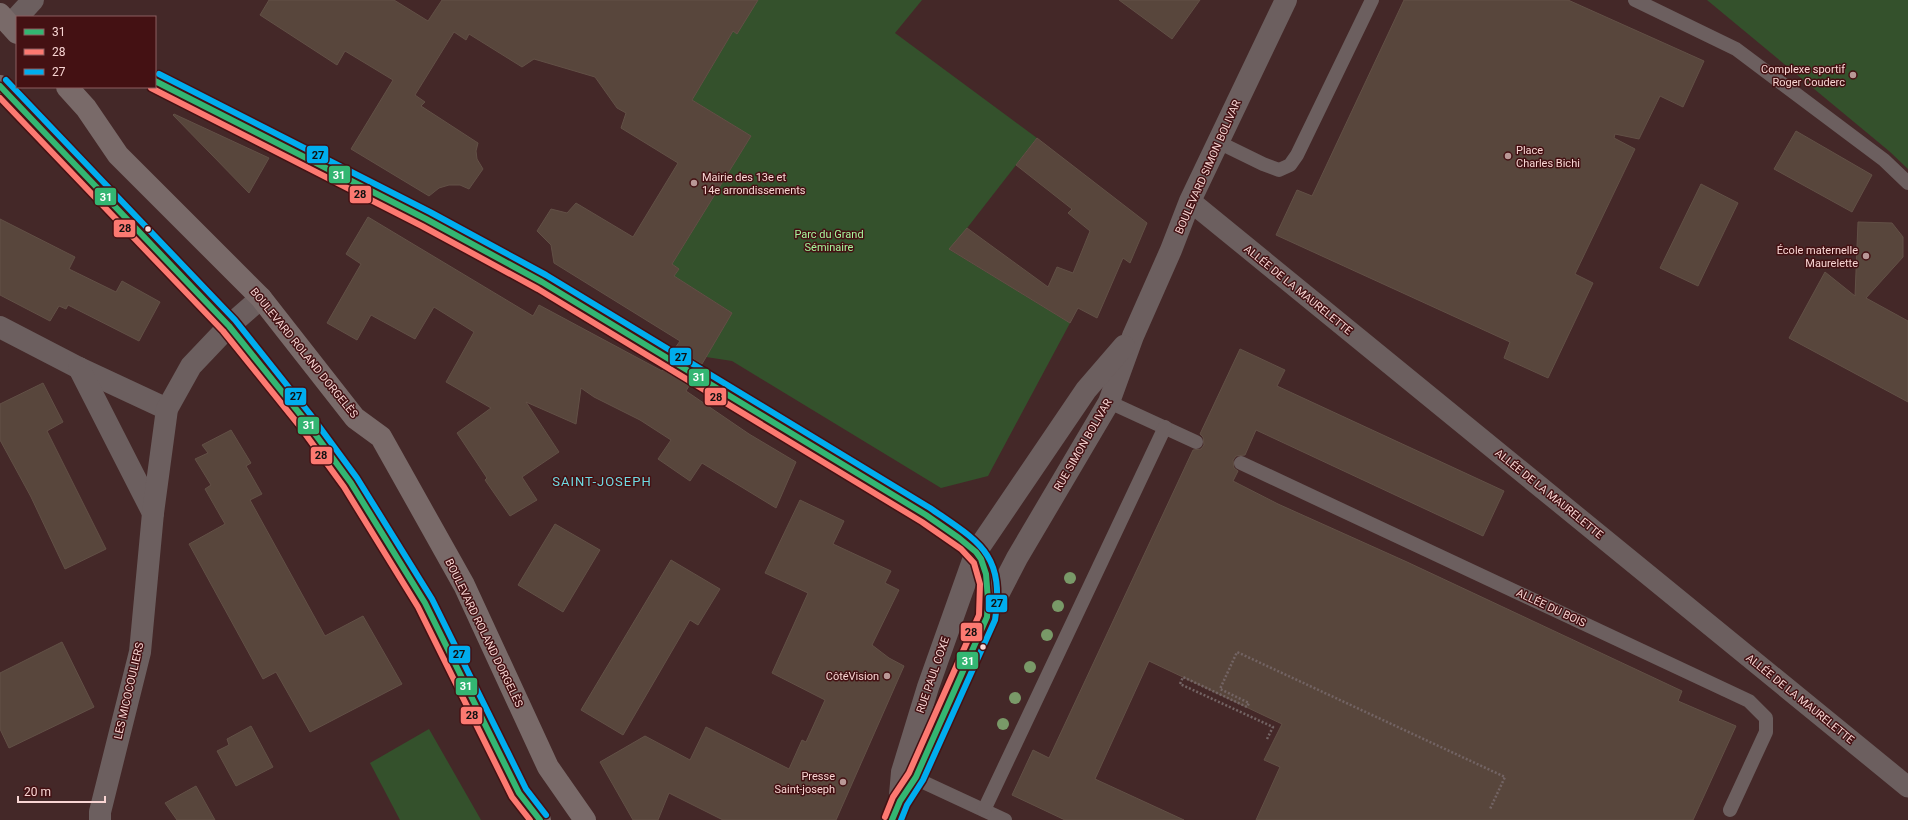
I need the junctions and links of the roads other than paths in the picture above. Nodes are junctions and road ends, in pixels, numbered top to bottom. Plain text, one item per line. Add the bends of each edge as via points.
1 (33, 0) edge
2 (1286, 0) edge
3 (1372, 0) edge
4 (1635, 0) edge
5 (17, 16) edge
6 (156, 82) edge
7 (0, 86) edge
8 (68, 88) edge
9 (1218, 142) junction
10 (1908, 183) edge
11 (1190, 201) junction
12 (261, 298) junction
13 (229, 326) junction
14 (0, 328) edge
15 (1133, 336) junction
16 (79, 368) junction
17 (1109, 402) junction
18 (167, 409) junction
19 (1164, 427) junction
20 (1196, 442) dead end
21 (1241, 463) dead end
22 (153, 513) junction
23 (976, 552) junction
24 (987, 617) junction
25 (909, 775) junction
26 (1908, 787) edge
27 (896, 810) edge
28 (984, 810) junction
29 (1730, 810) dead end
30 (100, 820) edge
31 (540, 820) edge
32 (585, 820) edge
33 (1005, 820) edge

1 - 5 street
2 - 9 street, BOULEVARD SIMON BOLIVAR
3 - 9 lane via 1290,164 1279,170
4 - 10 lane via 1736,49 1884,160
6 - 23 street, RUE PAUL COXE via 426,219 542,282 926,515
7 - 13 main road
8 - 12 main road, BOULEVARD ROLAND DORGELÈS via 86,108 118,156
9 - 11 street, BOULEVARD SIMON BOLIVAR
11 - 15 street, BOULEVARD SIMON BOLIVAR
11 - 26 street, ALLÉE DE LA MAURELETTE
12 - 13 street, LES MICOCOULIERS
12 - 32 main road, BOULEVARD ROLAND DORGELÈS via 356,418 381,437 464,585 548,767
13 - 18 street, LES MICOCOULIERS via 191,366
13 - 31 main road via 304,419 351,483 426,603 519,793
14 - 16 street
15 - 17 street, RUE SIMON BOLIVAR
15 - 23 street via 1086,390
16 - 18 street
16 - 22 street
17 - 19 lane
17 - 24 street, RUE SIMON BOLIVAR via 1025,544
18 - 22 street, LES MICOCOULIERS
19 - 20 lane
19 - 28 lane
21 - 29 lane, ALLÉE DU BOIS via 1749,701 1766,718 1766,732
22 - 30 street, LES MICOCOULIERS via 140,652
23 - 24 street, RUE PAUL COXE via 985,569 989,592
23 - 25 street, RUE PAUL COXE via 928,687
24 - 25 street, RUE PAUL COXE
25 - 27 street, RUE PAUL COXE
25 - 28 lane
28 - 33 lane

